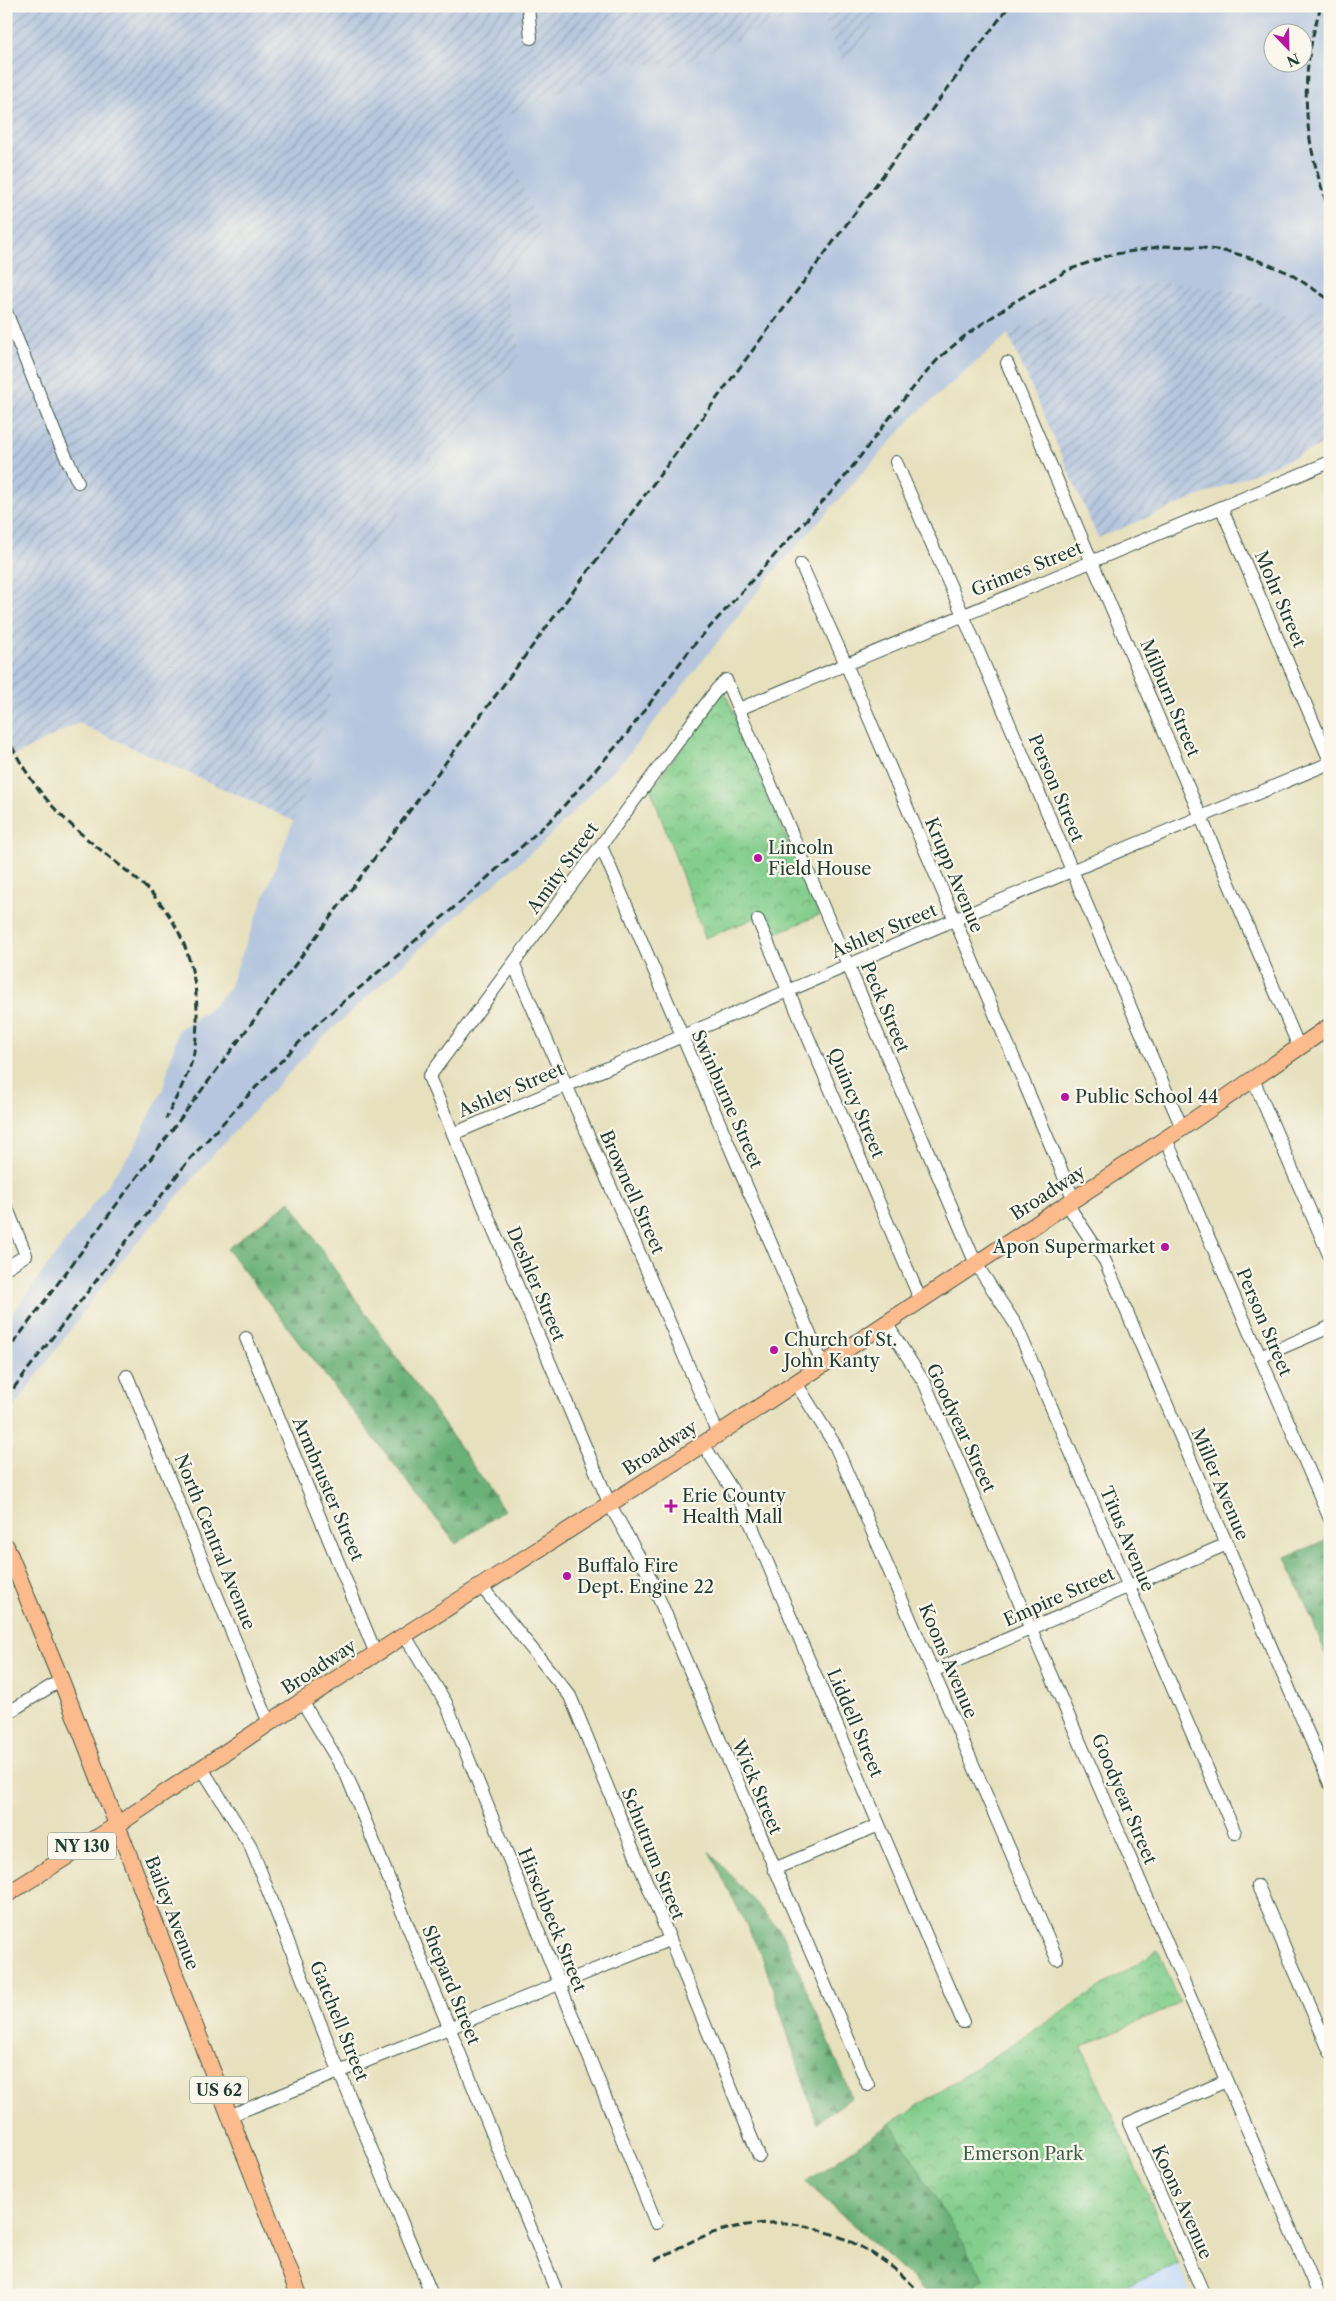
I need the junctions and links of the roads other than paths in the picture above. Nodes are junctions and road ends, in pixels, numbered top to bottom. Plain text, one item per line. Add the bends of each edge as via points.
1 (528, 6) edge
2 (531, 38) dead end
3 (6, 312) edge
4 (1007, 363) dead end
5 (896, 462) dead end
6 (1330, 462) edge
7 (78, 482) dead end
8 (1221, 507) junction
9 (1093, 561) junction
10 (801, 564) dead end
11 (963, 615) junction
12 (845, 663) junction
13 (726, 680) joint
14 (738, 709) junction
15 (1330, 762) edge
16 (1201, 816) junction
17 (601, 846) junction
18 (1073, 870) junction
19 (758, 920) dead end
20 (954, 920) junction
21 (514, 965) junction
22 (848, 965) junction
23 (788, 991) junction
24 (1330, 1026) edge
25 (681, 1036) junction
26 (1299, 1047) junction
27 (429, 1077) joint
28 (1253, 1079) junction
29 (567, 1085) junction
30 (1182, 1128) junction
31 (453, 1134) junction
32 (1166, 1139) junction
33 (1070, 1202) junction
34 (6, 1206) edge
35 (1330, 1257) edge
36 (976, 1264) junction
37 (8, 1268) edge
38 (921, 1300) junction
39 (886, 1323) junction
40 (1330, 1327) edge
41 (246, 1338) dead end
42 (1260, 1357) junction
43 (822, 1365) junction
44 (127, 1376) dead end
45 (796, 1383) junction
46 (718, 1434) junction
47 (703, 1444) junction
48 (610, 1505) junction
49 (1330, 1519) edge
50 (1226, 1544) junction
51 (6, 1546) edge
52 (481, 1586) junction
53 (1128, 1586) junction
54 (1031, 1628) junction
55 (404, 1636) junction
56 (376, 1654) junction
57 (933, 1671) junction
58 (61, 1680) junction
59 (302, 1702) junction
60 (6, 1714) edge
61 (269, 1723) junction
62 (201, 1767) junction
63 (1330, 1784) edge
64 (117, 1825) junction
65 (879, 1825) junction
66 (1235, 1833) dead end
67 (774, 1869) junction
68 (1258, 1886) dead end
69 (6, 1895) edge
70 (669, 1940) junction
71 (1057, 1959) dead end
72 (558, 1983) junction
73 (963, 2022) dead end
74 (449, 2027) junction
75 (1330, 2052) edge
76 (339, 2071) junction
77 (1226, 2081) junction
78 (868, 2085) dead end
79 (229, 2116) junction
80 (759, 2156) dead end
81 (656, 2223) dead end
82 (555, 2288) dead end
83 (299, 2295) edge
84 (432, 2295) edge
85 (1204, 2295) edge
86 (1319, 2295) edge

1 - 2 street
3 - 7 street
4 - 9 street, Milburn Street
5 - 11 street, Person Street
6 - 8 street, Grimes Street
8 - 9 street, Grimes Street
8 - 15 street, Mohr Street
9 - 11 street, Grimes Street
9 - 16 street, Milburn Street
10 - 12 street, Krupp Avenue
11 - 12 street, Grimes Street
11 - 18 street, Person Street
12 - 14 street, Grimes Street
12 - 20 street, Krupp Avenue
13 - 14 street, Peck Street
13 - 17 street, Amity Street
14 - 22 street, Peck Street
15 - 16 street, Ashley Street
16 - 18 street, Ashley Street
16 - 26 street, Milburn Street
17 - 21 street, Amity Street
17 - 25 street, Swinburne Street
18 - 20 street, Ashley Street
18 - 30 street, Person Street
19 - 23 street, Quincy Street
20 - 22 street, Ashley Street
20 - 33 street, Krupp Avenue
21 - 27 street, Amity Street
21 - 29 street, Brownell Street
22 - 23 street, Ashley Street
22 - 36 street, Peck Street
23 - 25 street, Ashley Street
23 - 38 street, Quincy Street
24 - 26 main road, Broadway
25 - 29 street, Ashley Street
25 - 43 street, Swinburne Street
26 - 28 main road, Broadway
27 - 31 street, Deshler Street
28 - 30 main road, Broadway
28 - 35 street
29 - 31 street, Ashley Street
29 - 46 street, Brownell Street
30 - 32 main road, Broadway
31 - 48 street, Deshler Street
32 - 33 main road, Broadway
32 - 42 street, Person Street
33 - 36 main road, Broadway
33 - 50 street, Miller Avenue via 1104,1261
34 - 37 street via 26,1255
36 - 38 main road, Broadway
36 - 53 street, Titus Avenue via 1016,1325
38 - 39 main road, Broadway
39 - 43 main road, Broadway
39 - 54 street, Goodyear Street via 925,1384
40 - 42 street
41 - 56 street, Armbruster Street
42 - 49 street, Person Street
43 - 45 main road, Broadway
44 - 61 street, North Central Avenue
45 - 46 main road, Broadway
45 - 57 street, Koons Avenue via 836,1445
46 - 47 main road, Broadway
47 - 48 main road, Broadway
47 - 65 street, Liddell Street via 745,1510
48 - 52 main road, Broadway
48 - 67 street, Wick Street via 648,1573
50 - 53 street, Empire Street
50 - 63 street, Miller Avenue
51 - 58 main road, Bailey Avenue / US 62
52 - 55 main road, Broadway
52 - 70 street, Schutrum Street via 570,1696
53 - 54 street, Empire Street
53 - 66 street, Titus Avenue
54 - 57 street, Empire Street
54 - 77 street, Goodyear Street
55 - 56 main road, Broadway
55 - 72 street, Hirschbeck Street via 446,1703
56 - 59 main road, Broadway
57 - 71 street, Koons Avenue
58 - 60 street
58 - 64 main road, Bailey Avenue / US 62
59 - 61 main road, Broadway
59 - 74 street, Shepard Street via 347,1776
61 - 62 main road, Broadway
62 - 64 main road, Broadway
62 - 76 street, Gatchell Street via 250,1845
64 - 69 main road, Broadway / NY 130
64 - 79 main road, Bailey Avenue / US 62
65 - 67 street
65 - 73 street, Liddell Street
67 - 78 street, Wick Street
68 - 75 street
70 - 72 street
70 - 80 street, Schutrum Street
72 - 74 street
72 - 81 street, Hirschbeck Street
74 - 76 street
74 - 82 street, Shepard Street
76 - 79 street
76 - 84 street, Gatchell Street
77 - 85 street, Koons Avenue via 1129,2123
77 - 86 street, Goodyear Street
79 - 83 main road, Bailey Avenue / US 62

